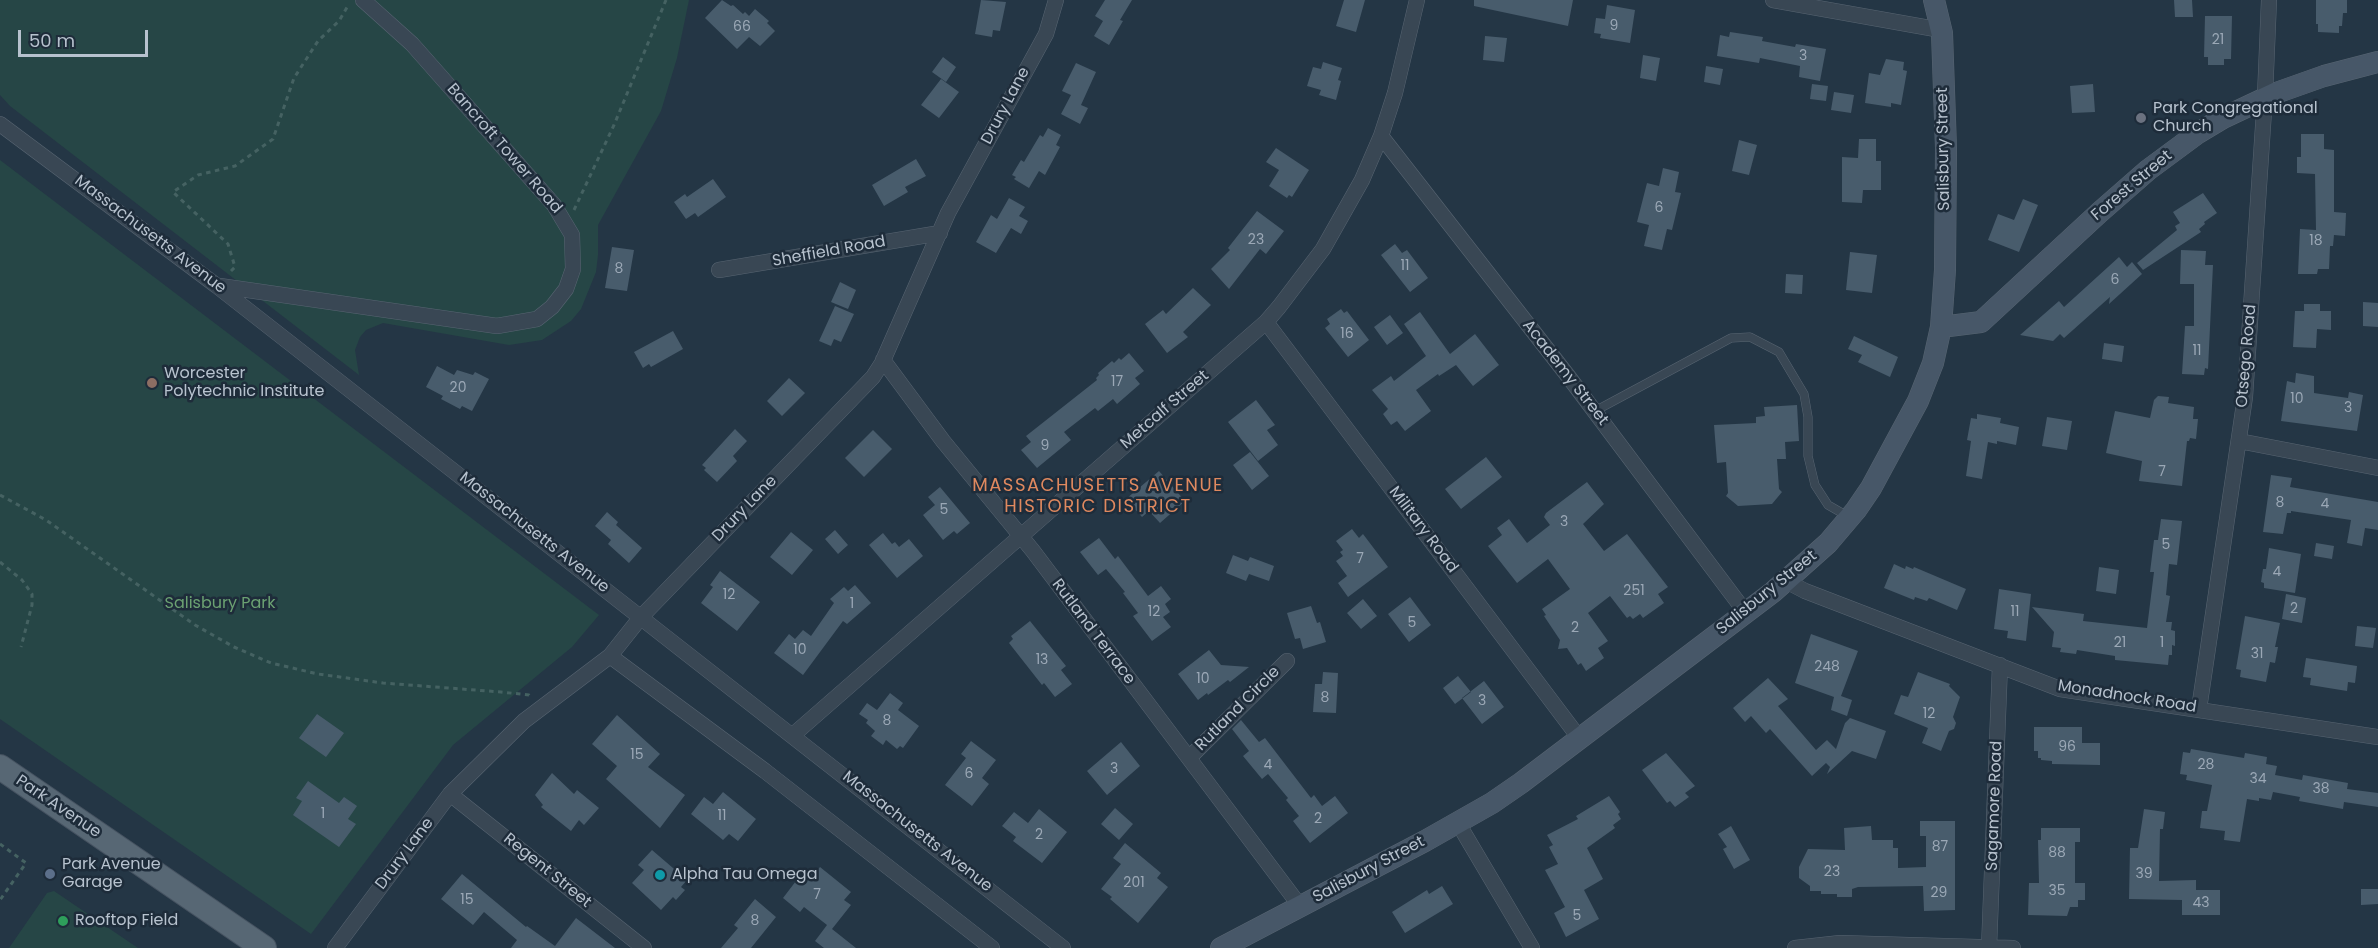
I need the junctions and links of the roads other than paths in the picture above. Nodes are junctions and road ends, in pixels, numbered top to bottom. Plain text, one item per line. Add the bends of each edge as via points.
1 (363, 0) edge
2 (1056, 0) edge
3 (1417, 0) edge
4 (1773, 0) edge
5 (1934, 0) edge
6 (2269, 0) edge
7 (1941, 30) junction
8 (2378, 62) edge
9 (2265, 98) junction
10 (0, 124) edge
11 (1381, 136) junction
12 (940, 233) junction
13 (719, 270) dead end
14 (217, 286) junction
15 (1266, 322) junction
16 (1941, 327) junction
17 (883, 360) junction
18 (1595, 411) junction
19 (2239, 441) junction
20 (2378, 468) edge
21 (1850, 517) junction
22 (1021, 536) junction
23 (1786, 581) junction
24 (1746, 613) junction
25 (641, 617) junction
26 (610, 656) junction
27 (1287, 661) dead end
28 (2000, 665) junction
29 (2199, 709) junction
30 (793, 735) junction
31 (2378, 737) edge
32 (1580, 740) junction
33 (1189, 758) junction
34 (0, 767) edge
35 (450, 794) junction
36 (1458, 823) junction
37 (1300, 906) junction
38 (264, 948) edge
39 (335, 948) edge
40 (644, 948) edge
41 (992, 948) edge
42 (1063, 948) edge
43 (1221, 948) edge
44 (1532, 948) edge
45 (1796, 948) edge
46 (1989, 948) edge
47 (2013, 948) edge

1 - 14 street, Bancroft Tower Road via 419,52 545,193 564,220 572,236 573,269 566,289 537,319 516,324 479,324
2 - 12 street, Drury Lane via 1046,33
3 - 11 street, Metcalf Street
4 - 7 street
5 - 7 main road, Salisbury Street
6 - 9 street, Otsego Road
7 - 16 main road, Salisbury Street via 1946,148
8 - 9 main road, Forest Street via 2324,76
9 - 16 main road, Forest Street via 2198,133 2156,164 1981,322
9 - 19 street, Otsego Road
10 - 14 street, Massachusetts Avenue
11 - 15 street, Metcalf Street via 1333,234
11 - 18 street, Academy Street
12 - 13 street, Sheffield Road
12 - 17 street, Drury Lane
14 - 25 street, Massachusetts Avenue
15 - 22 street, Metcalf Street
15 - 32 street, Military Road
16 - 21 main road, Salisbury Street via 1933,363 1918,401 1871,488
17 - 22 street, Rutland Terrace
17 - 25 street, Drury Lane via 864,387
18 - 21 lane via 1731,338 1750,337 1779,352 1804,394 1808,456 1815,485 1828,505
18 - 24 street, Academy Street
19 - 20 street
19 - 29 street, Otsego Road
21 - 23 main road, Salisbury Street
22 - 30 street, Metcalf Street
22 - 33 street, Rutland Terrace
23 - 24 main road, Salisbury Street
23 - 28 street, Monadnock Road
24 - 32 main road, Salisbury Street
25 - 26 street, Drury Lane
25 - 30 street, Massachusetts Avenue
26 - 35 street, Drury Lane via 540,708
26 - 41 street
27 - 33 street, Rutland Circle
28 - 29 street, Monadnock Road via 2060,688
28 - 46 street, Sagamore Road
29 - 31 street, Monadnock Road
30 - 42 street, Massachusetts Avenue
32 - 36 main road, Salisbury Street
33 - 37 street, Rutland Terrace
34 - 38 main road, Park Avenue
35 - 39 street, Drury Lane
35 - 40 street, Regent Street
36 - 37 main road, Salisbury Street
36 - 44 street
37 - 43 main road, Salisbury Street
45 - 46 street via 1839,943
46 - 47 street

